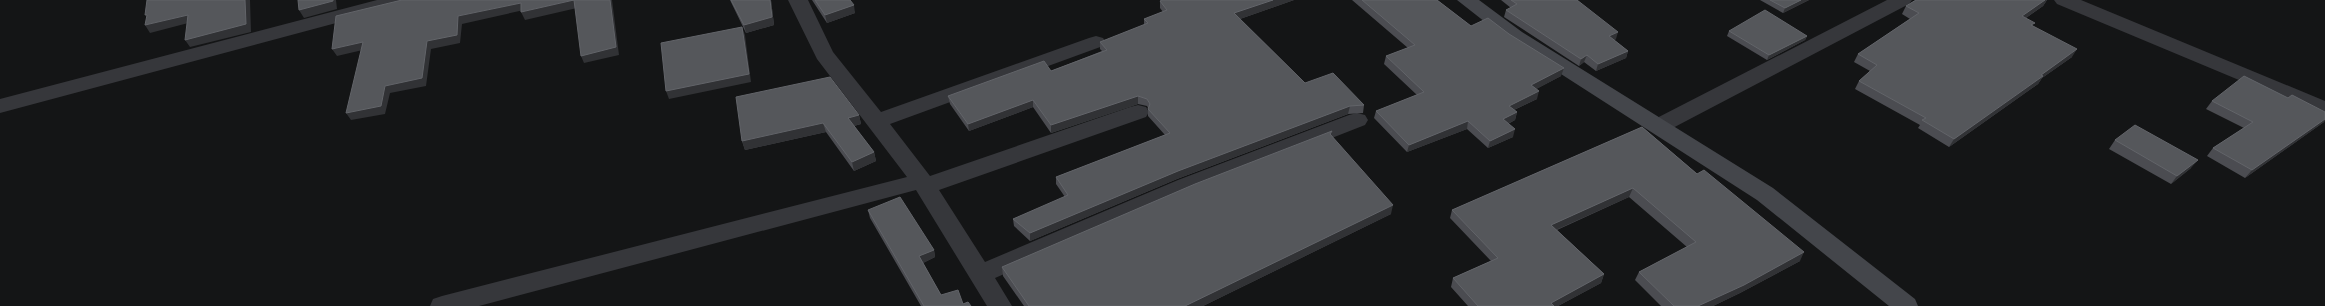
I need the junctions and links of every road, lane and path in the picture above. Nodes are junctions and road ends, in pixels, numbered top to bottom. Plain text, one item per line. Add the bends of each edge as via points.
1 (400, 0) edge
2 (798, 0) edge
3 (1467, 0) edge
4 (1902, 0) edge
5 (2064, 0) edge
6 (1096, 42) dead end
7 (0, 106) edge
8 (2325, 109) edge
9 (1138, 112) dead end
10 (1357, 120) dead end
11 (876, 121) junction
12 (1659, 126) junction
13 (923, 184) junction
14 (980, 274) junction
15 (442, 306) edge
16 (1000, 306) edge
17 (1906, 306) edge

1 - 7 street
2 - 11 street via 824,54
3 - 12 street via 1516,36
4 - 12 street
5 - 8 street
6 - 11 street
9 - 13 street
10 - 14 street via 1186,186
11 - 13 street
12 - 17 street via 1765,194
13 - 14 street
13 - 15 street
14 - 16 street

